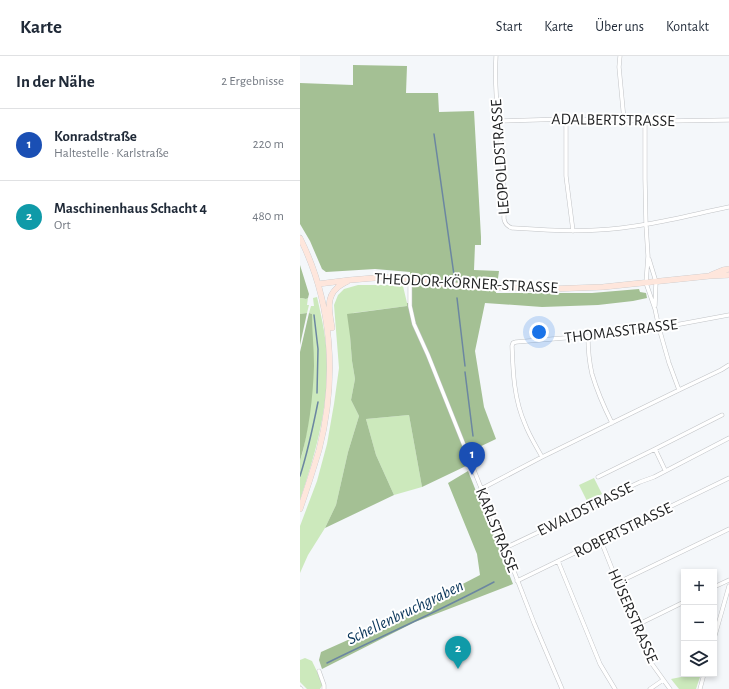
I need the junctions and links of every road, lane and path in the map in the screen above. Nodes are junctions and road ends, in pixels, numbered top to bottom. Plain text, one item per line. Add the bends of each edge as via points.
1 (496, 56) edge
2 (620, 56) edge
3 (566, 119) junction
4 (624, 120) junction
5 (729, 120) edge
6 (498, 121) junction
7 (645, 121) junction
8 (729, 207) edge
9 (646, 225) junction
10 (573, 231) junction
11 (300, 238) edge
12 (648, 256) junction
13 (729, 269) edge
14 (729, 275) edge
15 (709, 276) junction
16 (410, 279) junction
17 (350, 280) junction
18 (656, 282) junction
19 (646, 283) junction
20 (318, 284) junction
21 (655, 309) junction
22 (729, 315) edge
23 (659, 328) junction
24 (588, 336) junction
25 (729, 365) edge
26 (330, 378) junction
27 (679, 390) junction
28 (722, 416) dead end
29 (612, 423) junction
30 (729, 438) edge
31 (654, 449) junction
32 (542, 458) junction
33 (665, 470) junction
34 (598, 477) dead end
35 (729, 478) edge
36 (481, 489) junction
37 (300, 509) edge
38 (729, 529) edge
39 (601, 541) junction
40 (505, 548) junction
41 (558, 561) junction
42 (729, 580) edge
43 (517, 581) junction
44 (617, 583) junction
45 (717, 586) edge
46 (729, 586) edge
47 (681, 603) edge
48 (635, 626) junction
49 (717, 628) edge
50 (319, 671) dead end
51 (703, 677) edge
52 (663, 680) junction
53 (324, 689) edge
54 (562, 689) edge
55 (615, 689) edge
56 (650, 689) edge
57 (670, 689) edge
58 (700, 689) edge

1 - 6 street, LEOPOLDSTRASSE
2 - 4 street
3 - 4 street, ADALBERTSTRASSE
3 - 6 street, ADALBERTSTRASSE
3 - 10 street via 566,176
4 - 7 street, ADALBERTSTRASSE
5 - 7 street, ADALBERTSTRASSE
6 - 10 street, LEOPOLDSTRASSE via 505,223 512,228
7 - 9 street
8 - 9 street, LEOPOLDSTRASSE
9 - 10 street, LEOPOLDSTRASSE
9 - 12 street
11 - 20 main road
12 - 18 street
12 - 19 street
13 - 15 main road, THEODOR-KÖRNER-STRASSE
14 - 15 main road, THEODOR-KÖRNER-STRASSE
15 - 18 main road, THEODOR-KÖRNER-STRASSE
16 - 17 main road, THEODOR-KÖRNER-STRASSE via 386,277
16 - 19 main road, THEODOR-KÖRNER-STRASSE via 457,286 549,289
16 - 36 street, KARLSTRASSE via 410,306 414,324
17 - 20 main road, THEODOR-KÖRNER-STRASSE
17 - 26 main road via 334,291 329,303 334,368
18 - 19 main road, THEODOR-KÖRNER-STRASSE
18 - 21 street
19 - 21 street
20 - 26 main road via 328,328
21 - 23 street
22 - 23 street, THOMASSTRASSE
23 - 24 street, THOMASSTRASSE
23 - 27 street
24 - 29 street via 592,374
24 - 32 street, THOMASSTRASSE via 513,343 518,402 525,424
25 - 27 street
26 - 37 main road via 319,449
27 - 29 street
28 - 31 street, EWALDSTRASSE
29 - 32 street
30 - 33 street, EWALDSTRASSE
31 - 33 street
31 - 34 street, EWALDSTRASSE
32 - 36 street
33 - 40 street, EWALDSTRASSE
35 - 39 street, ROBERTSTRASSE
36 - 40 street, KARLSTRASSE
38 - 44 street
39 - 41 street, ROBERTSTRASSE
39 - 44 street, HÜSERSTRASSE
40 - 43 street, KARLSTRASSE
41 - 43 street, ROBERTSTRASSE
41 - 55 street via 600,664
42 - 45 street
43 - 54 street, KARLSTRASSE
44 - 48 street, HÜSERSTRASSE
46 - 49 street
47 - 48 street
48 - 52 street, HÜSERSTRASSE via 647,657
50 - 53 street
51 - 58 street
52 - 56 street
52 - 57 street, HÜSERSTRASSE

